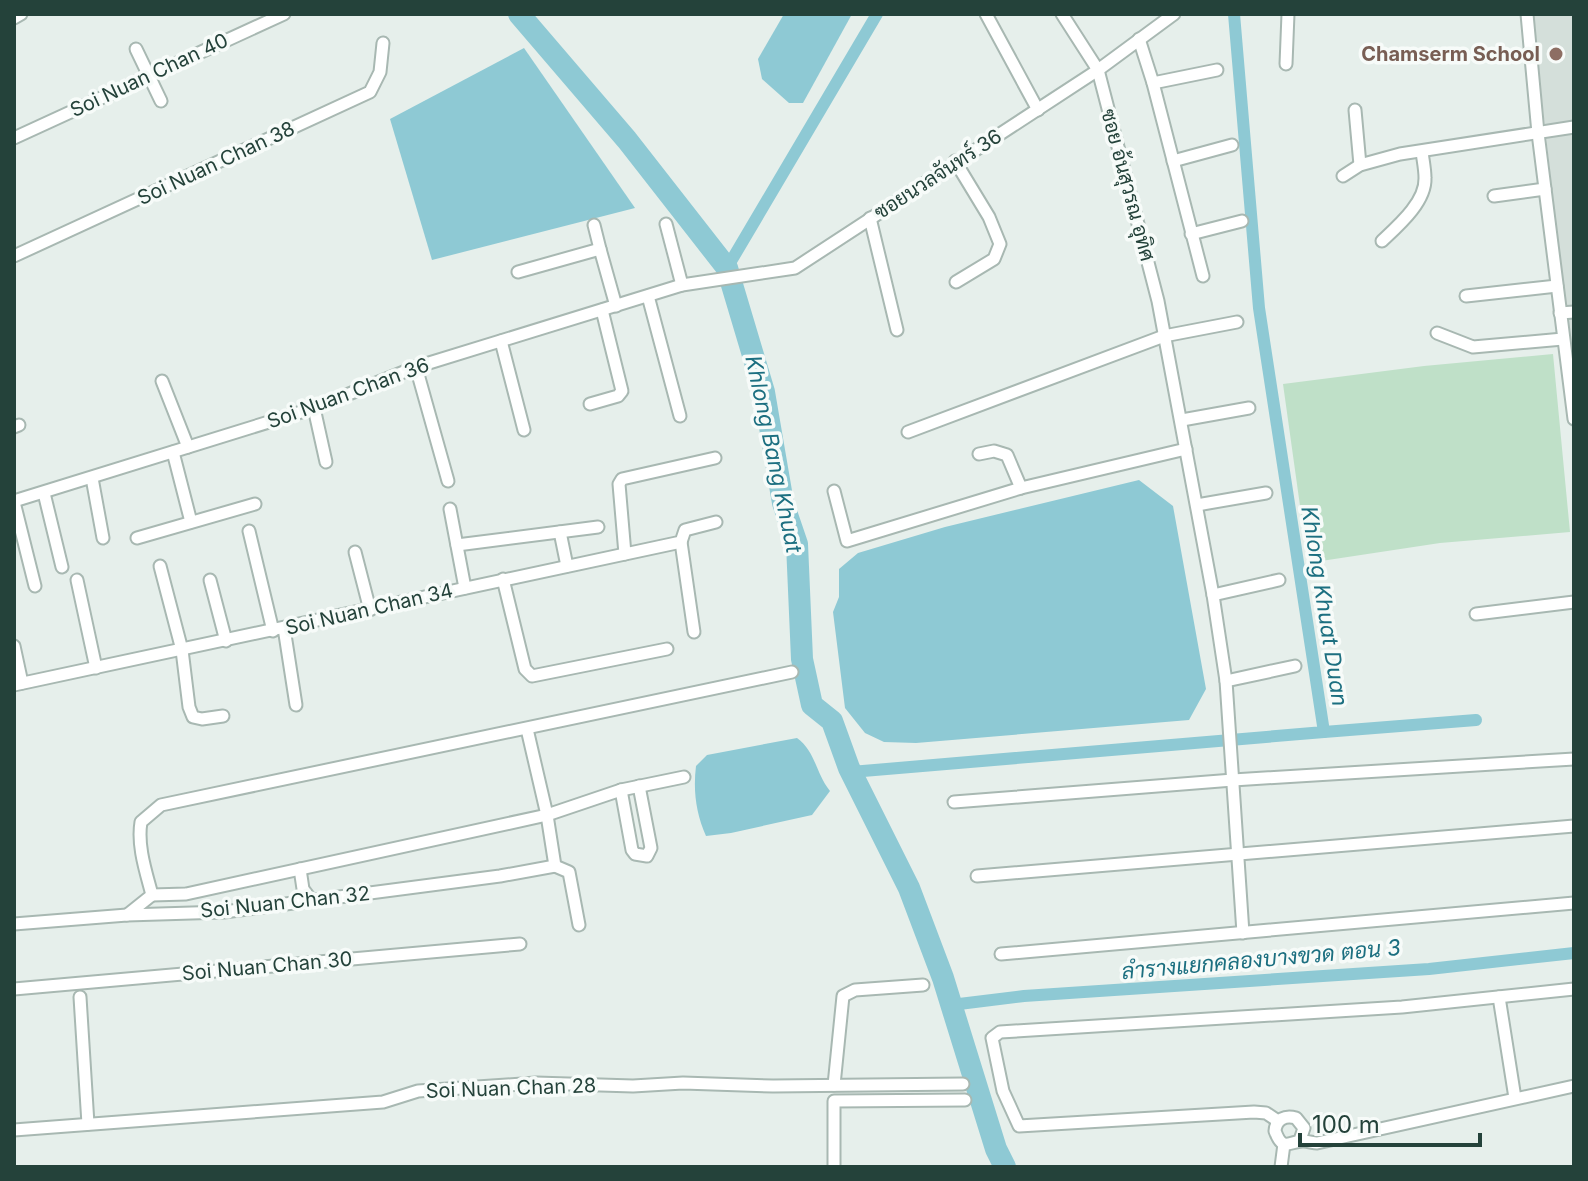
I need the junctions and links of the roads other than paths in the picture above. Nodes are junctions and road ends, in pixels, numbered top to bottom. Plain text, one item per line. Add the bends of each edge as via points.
1 (21, 14) edge
2 (284, 14) edge
3 (986, 14) edge
4 (1062, 14) edge
5 (1174, 14) edge
6 (1288, 14) edge
7 (1527, 14) edge
8 (14, 18) edge
9 (1139, 39) junction
10 (383, 43) dead end
11 (136, 49) dead end
12 (1286, 64) dead end
13 (1098, 70) junction
14 (1217, 70) dead end
15 (148, 75) junction
16 (1153, 83) junction
17 (161, 101) dead end
18 (1038, 110) junction
19 (1355, 110) dead end
20 (1574, 127) edge
21 (1538, 133) junction
22 (14, 138) edge
23 (1232, 145) dead end
24 (1422, 152) junction
25 (955, 161) junction
26 (1173, 161) junction
27 (1360, 165) junction
28 (1343, 176) dead end
29 (1545, 189) junction
30 (1494, 196) dead end
31 (870, 218) junction
32 (1242, 221) dead end
33 (666, 224) dead end
34 (594, 225) dead end
35 (1191, 234) junction
36 (1382, 241) dead end
37 (600, 249) junction
38 (14, 256) edge
39 (518, 272) dead end
40 (1203, 276) dead end
41 (956, 282) dead end
42 (682, 285) junction
43 (1557, 286) junction
44 (648, 296) junction
45 (1466, 296) dead end
46 (616, 306) junction
47 (602, 310) junction
48 (1574, 312) edge
49 (1560, 313) junction
50 (1237, 322) dead end
51 (897, 330) dead end
52 (1437, 333) dead end
53 (1164, 336) junction
54 (1563, 339) junction
55 (501, 341) junction
56 (416, 367) junction
57 (162, 381) dead end
58 (590, 404) dead end
59 (314, 408) junction
60 (1249, 408) dead end
61 (680, 416) dead end
62 (1574, 419) edge
63 (1182, 420) junction
64 (524, 430) dead end
65 (908, 432) dead end
66 (188, 447) junction
67 (1186, 449) junction
68 (173, 452) junction
69 (979, 454) dead end
70 (715, 458) dead end
71 (326, 462) dead end
72 (92, 478) junction
73 (448, 481) dead end
74 (1021, 488) junction
75 (834, 491) dead end
76 (44, 493) junction
77 (1266, 493) dead end
78 (14, 502) edge
79 (255, 504) dead end
80 (1197, 505) junction
81 (450, 509) dead end
82 (191, 522) junction
83 (716, 522) dead end
84 (598, 527) dead end
85 (249, 531) dead end
86 (560, 532) junction
87 (103, 538) dead end
88 (137, 538) dead end
89 (681, 542) junction
90 (457, 545) junction
91 (355, 552) dead end
92 (625, 554) junction
93 (160, 566) dead end
94 (567, 566) junction
95 (62, 567) dead end
96 (503, 579) junction
97 (77, 580) dead end
98 (210, 580) dead end
99 (1279, 580) dead end
100 (35, 586) dead end
101 (465, 588) junction
102 (1213, 595) junction
103 (1574, 602) edge
104 (370, 610) junction
105 (1476, 614) dead end
106 (278, 630) junction
107 (694, 632) dead end
108 (226, 641) junction
109 (14, 646) edge
110 (667, 649) dead end
111 (182, 650) junction
112 (1295, 666) dead end
113 (96, 668) junction
114 (792, 672) dead end
115 (1226, 681) junction
116 (18, 684) edge
117 (296, 705) dead end
118 (223, 716) dead end
119 (527, 729) junction
120 (1574, 759) edge
121 (684, 777) dead end
122 (1233, 780) junction
123 (639, 786) junction
124 (621, 790) junction
125 (954, 802) dead end
126 (547, 815) junction
127 (1574, 826) edge
128 (1238, 855) junction
129 (555, 866) junction
130 (300, 869) junction
131 (977, 876) dead end
132 (152, 895) junction
133 (312, 901) junction
134 (1574, 903) edge
135 (127, 915) junction
136 (14, 924) edge
137 (579, 925) dead end
138 (1243, 933) junction
139 (520, 944) dead end
140 (1001, 954) dead end
141 (923, 985) dead end
142 (14, 989) edge
143 (1574, 989) edge
144 (80, 997) dead end
145 (1499, 997) junction
146 (963, 1084) dead end
147 (834, 1085) junction
148 (1574, 1086) edge
149 (1515, 1098) junction
150 (965, 1100) dead end
151 (1278, 1121) junction
152 (88, 1124) junction
153 (14, 1130) edge
154 (1300, 1140) junction
155 (1284, 1144) junction
156 (834, 1167) edge
157 (1281, 1167) edge

1 - 8 street
2 - 15 street, Soi Nuan Chan 40
3 - 18 street
4 - 13 street, ซอย อ้นสุวรณ อุทิศ
5 - 9 street, ซอยนวลจันทร์ 36
6 - 12 street
7 - 21 street
9 - 13 street, ซอยนวลจันทร์ 36
9 - 16 street
10 - 38 street, Soi Nuan Chan 38 via 380,72 370,92
11 - 15 street
13 - 18 street, ซอยนวลจันทร์ 36
13 - 53 street, ซอย อ้นสุวรณ อุทิศ
14 - 16 street
15 - 17 street
15 - 22 street, Soi Nuan Chan 40
16 - 26 street
18 - 25 street, ซอยนวลจันทร์ 36
19 - 27 street
20 - 21 street
21 - 24 street
21 - 29 street
23 - 26 street
24 - 27 street
24 - 36 street via 1424,190
25 - 31 street, ซอยนวลจันทร์ 36
25 - 41 street via 1000,244 994,259
26 - 35 street
27 - 28 street
29 - 30 street
29 - 43 street
31 - 42 street, ซอยนวลจันทร์ 36 via 805,263
31 - 51 street
32 - 35 street
33 - 42 street
34 - 37 street
35 - 40 street
37 - 39 street
37 - 46 street
42 - 44 street, Soi Nuan Chan 36
43 - 45 street
43 - 49 street
44 - 46 street, Soi Nuan Chan 36
44 - 61 street
46 - 47 street, Soi Nuan Chan 36
47 - 55 street, Soi Nuan Chan 36
47 - 58 street via 622,391
48 - 49 street
49 - 54 street
50 - 53 street
52 - 54 street via 1473,347
53 - 63 street, ซอย อ้นสุวรณ อุทิศ
53 - 65 street
54 - 62 street
55 - 56 street, Soi Nuan Chan 36
55 - 64 street
56 - 59 street, Soi Nuan Chan 36
56 - 73 street
57 - 66 street
59 - 66 street, Soi Nuan Chan 36
59 - 71 street
60 - 63 street
63 - 67 street, ซอย อ้นสุวรณ อุทิศ
66 - 68 street, Soi Nuan Chan 36
67 - 74 street
67 - 80 street, ซอย อ้นสุวรณ อุทิศ
68 - 72 street, Soi Nuan Chan 36
68 - 82 street
69 - 74 street via 1007,455
70 - 92 street via 622,479
72 - 76 street, Soi Nuan Chan 36
72 - 87 street
74 - 75 street via 847,541
76 - 78 street, Soi Nuan Chan 36
76 - 95 street
77 - 80 street
78 - 100 street
79 - 82 street
80 - 102 street, ซอย อ้นสุวรณ อุทิศ
81 - 90 street
82 - 88 street
83 - 89 street, Soi Nuan Chan 34 via 685,530
84 - 86 street
85 - 106 street
86 - 90 street
86 - 94 street
89 - 92 street, Soi Nuan Chan 34
89 - 107 street
90 - 101 street
91 - 104 street
92 - 94 street, Soi Nuan Chan 34
93 - 111 street
94 - 96 street, Soi Nuan Chan 34
96 - 101 street, Soi Nuan Chan 34
96 - 110 street via 525,669 532,676
97 - 113 street
98 - 108 street
99 - 102 street
101 - 104 street, Soi Nuan Chan 34
102 - 115 street, ซอย อ้นสุวรณ อุทิศ
103 - 105 street
104 - 106 street, Soi Nuan Chan 34
106 - 108 street, Soi Nuan Chan 34
106 - 117 street
108 - 111 street, Soi Nuan Chan 34
109 - 116 street
111 - 113 street, Soi Nuan Chan 34
111 - 118 street via 193,717
112 - 115 street
113 - 116 street, Soi Nuan Chan 34
114 - 119 street
115 - 122 street, ซอย อ้นสุวรณ อุทิศ
119 - 126 street
119 - 132 street via 161,805 140,828
120 - 122 street
121 - 123 street
122 - 125 street
122 - 128 street, ซอย อ้นสุวรณ อุทิศ
123 - 124 street
123 - 124 street via 651,848 647,856 632,850
124 - 126 street
126 - 129 street
126 - 130 street
127 - 128 street
128 - 131 street
128 - 138 street, ซอย อ้นสุวรณ อุทิศ
129 - 133 street, Soi Nuan Chan 32
129 - 137 street via 569,872
130 - 132 street via 186,894
130 - 133 street via 303,889
132 - 135 street
133 - 135 street, Soi Nuan Chan 32 via 224,912
134 - 138 street
135 - 136 street, Soi Nuan Chan 32
138 - 140 street
139 - 142 street, Soi Nuan Chan 30
141 - 147 street via 855,990 843,996
143 - 145 street
144 - 152 street
145 - 149 street
145 - 151 street via 1000,1032 992,1038 995,1065 1019,1126 1254,1112
146 - 147 street, Soi Nuan Chan 28
147 - 152 street, Soi Nuan Chan 28 via 522,1084 418,1091 383,1102
148 - 149 street
149 - 154 street via 1317,1143
150 - 156 street via 834,1101
151 - 154 street via 1296,1118 1304,1128
151 - 155 street via 1275,1131
152 - 153 street, Soi Nuan Chan 28
154 - 155 street
155 - 157 street

